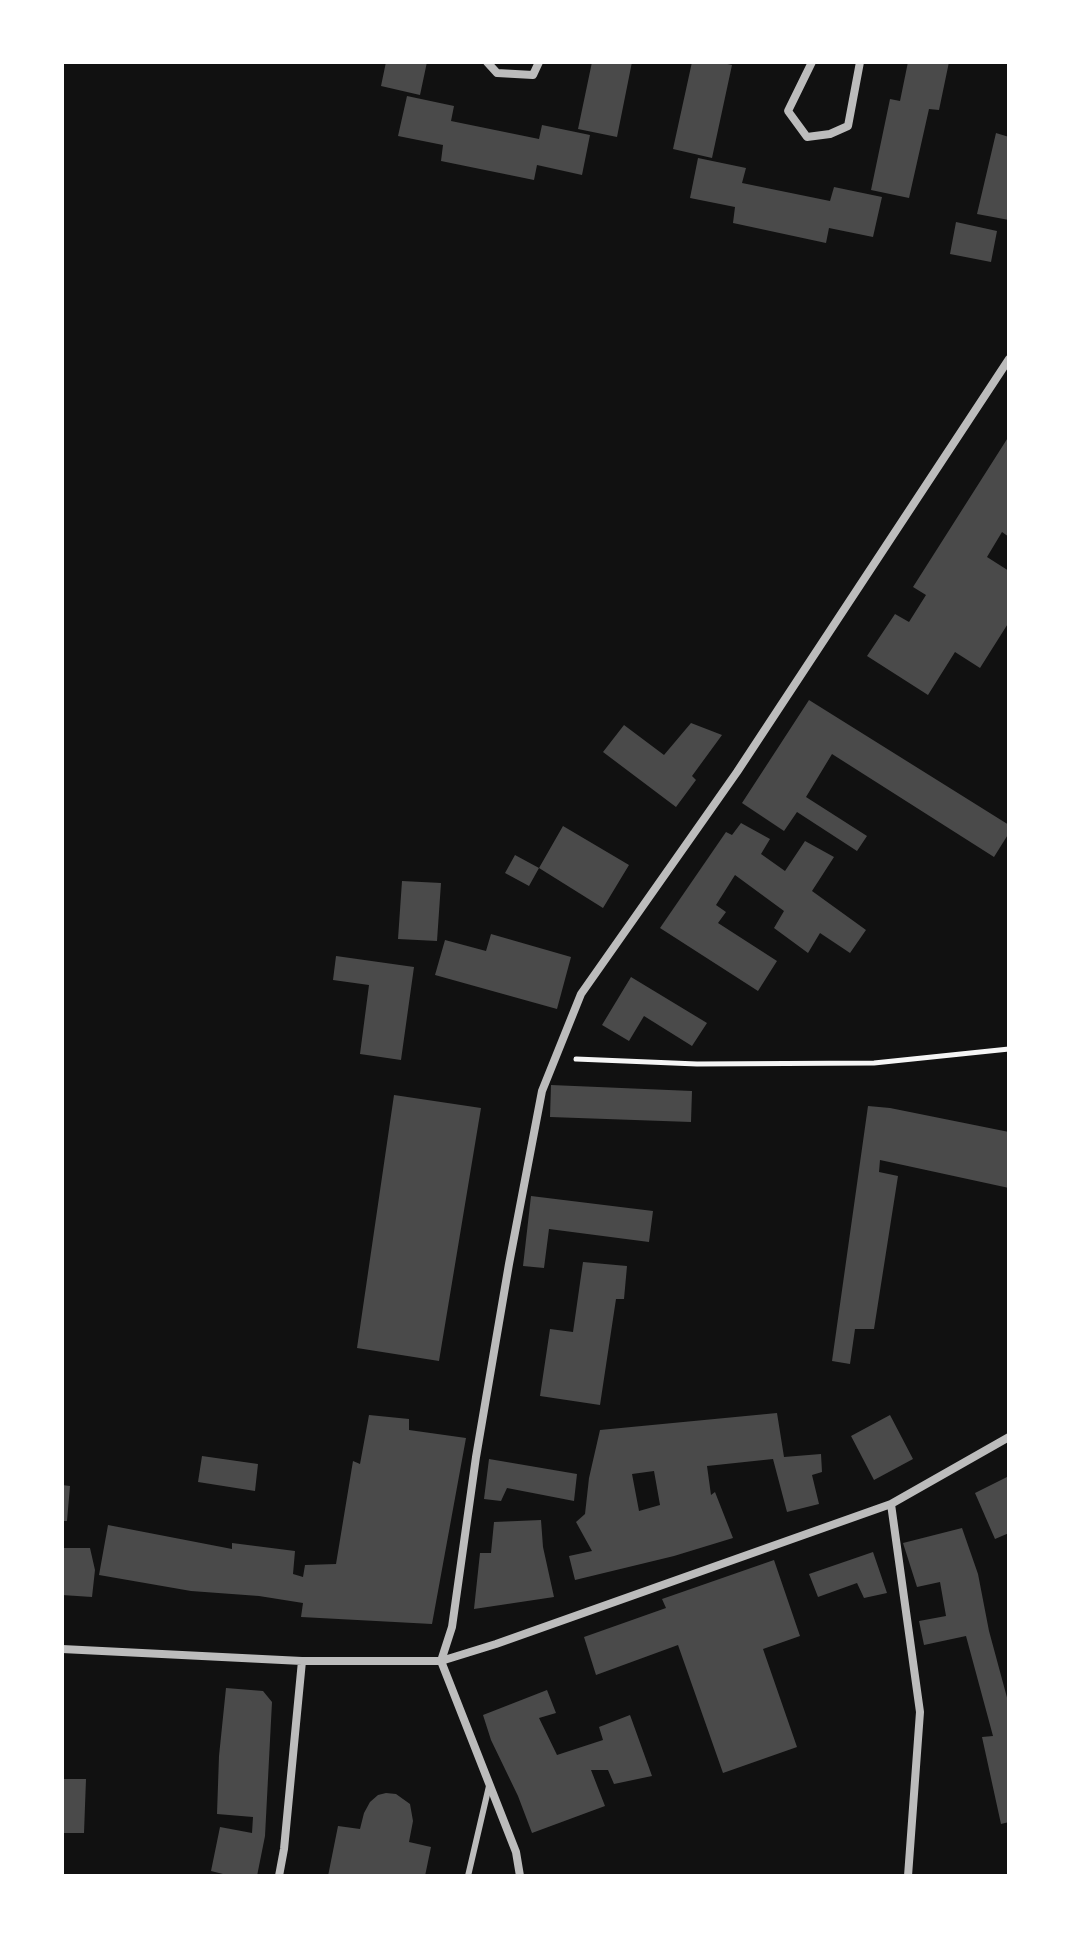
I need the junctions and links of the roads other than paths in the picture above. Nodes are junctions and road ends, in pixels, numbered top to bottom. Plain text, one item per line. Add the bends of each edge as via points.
1 (487, 62) edge
2 (539, 62) edge
3 (812, 62) edge
4 (860, 62) edge
5 (1009, 359) edge
6 (1009, 1437) edge
7 (891, 1504) junction
8 (62, 1649) edge
9 (302, 1661) junction
10 (441, 1661) junction
11 (489, 1786) junction
12 (279, 1876) edge
13 (468, 1876) edge
14 (520, 1876) edge
15 (908, 1876) edge

1 - 2 street via 497,73 513,75 533,75
3 - 4 street via 788,111 807,137 848,126
5 - 10 street via 737,772 581,994 542,1091 476,1457 452,1627
6 - 7 street
7 - 10 street
7 - 15 street via 920,1712
8 - 9 street
9 - 10 street
9 - 12 street
10 - 11 street
11 - 13 lane
11 - 14 street via 516,1852

